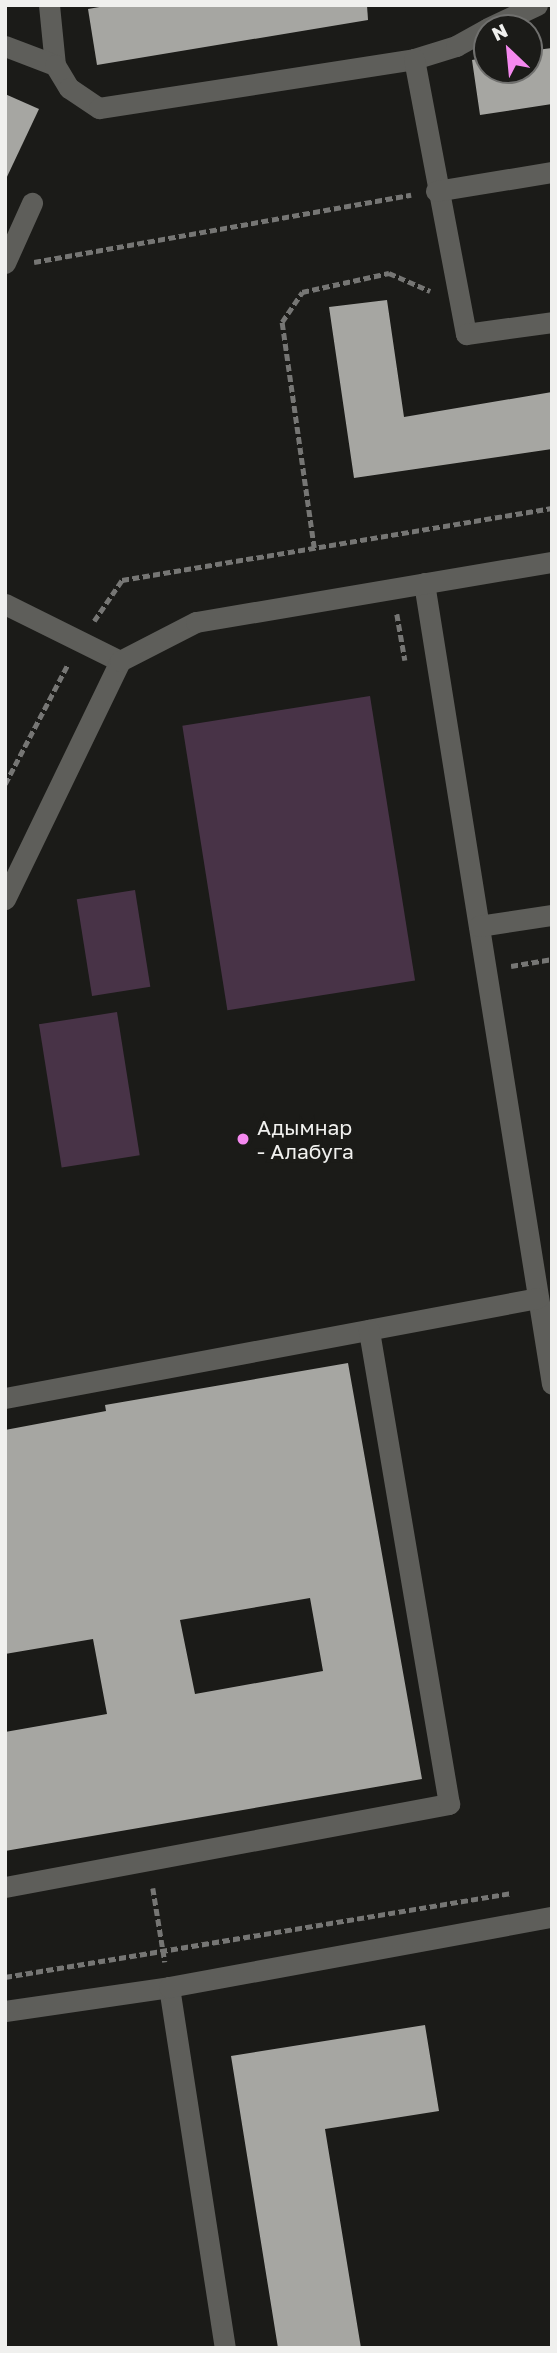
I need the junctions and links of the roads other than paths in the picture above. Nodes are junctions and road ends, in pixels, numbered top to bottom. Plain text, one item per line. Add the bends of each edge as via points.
1 (49, 5) edge
2 (473, 36) edge
3 (5, 46) edge
4 (414, 59) junction
5 (55, 65) junction
6 (552, 172) edge
7 (436, 191) junction
8 (32, 203) dead end
9 (12, 264) edge
10 (552, 322) edge
11 (552, 562) edge
12 (424, 583) junction
13 (5, 604) edge
14 (120, 661) junction
15 (5, 899) edge
16 (552, 915) edge
17 (479, 926) junction
18 (538, 1298) junction
19 (369, 1330) junction
20 (552, 1384) edge
21 (5, 1398) edge
22 (5, 1887) edge
23 (552, 1917) edge
24 (169, 1987) junction
25 (5, 2011) edge
26 (225, 2348) edge

1 - 5 street
2 - 4 street
3 - 5 street
4 - 5 street via 99,108 69,88
4 - 7 street
6 - 7 street
7 - 10 street via 466,334
8 - 9 street
11 - 12 street
12 - 14 street via 196,622
12 - 17 street
13 - 14 street
14 - 15 street
16 - 17 street
17 - 18 street
18 - 19 street
18 - 20 street
19 - 21 street
19 - 22 street via 449,1804
23 - 24 street
24 - 25 street
24 - 26 street

